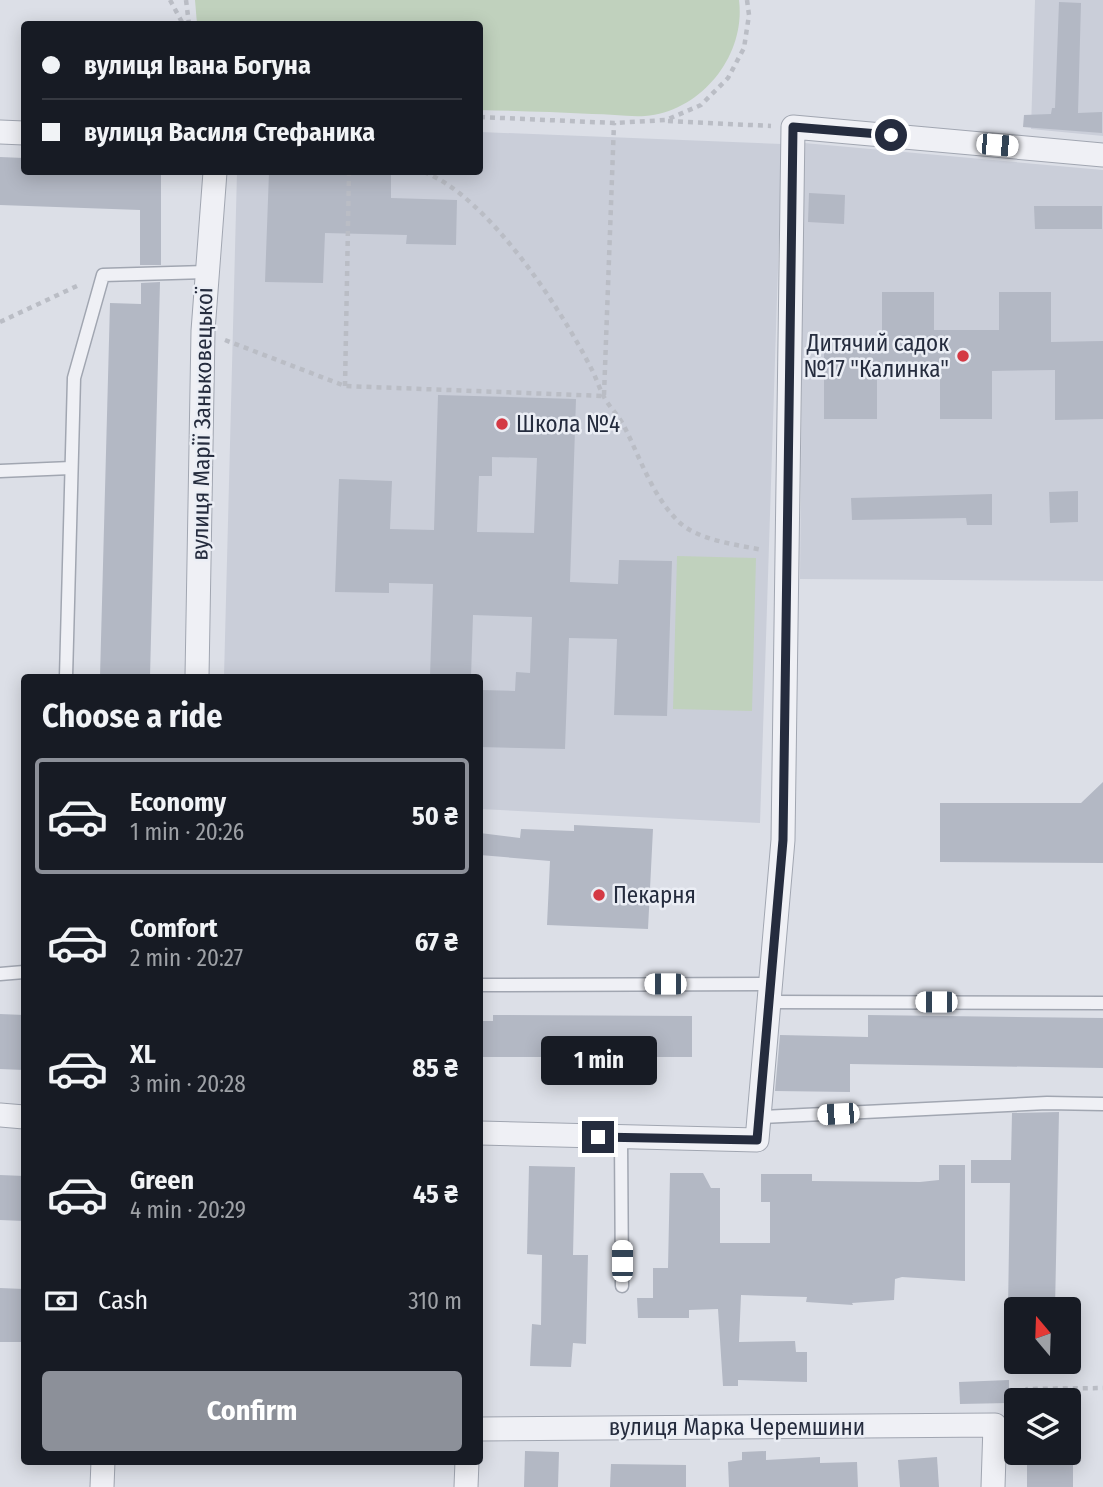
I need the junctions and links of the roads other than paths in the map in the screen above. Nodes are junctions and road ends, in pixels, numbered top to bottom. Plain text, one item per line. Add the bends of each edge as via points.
1 (0, 132) edge
2 (21, 133) edge
3 (1103, 155) edge
4 (215, 175) edge
5 (206, 272) junction
6 (71, 468) junction
7 (0, 471) edge
8 (66, 674) edge
9 (197, 674) edge
10 (21, 972) edge
11 (0, 974) edge
12 (483, 985) edge
13 (771, 993) junction
14 (1103, 1003) edge
15 (1103, 1104) edge
16 (0, 1115) edge
17 (21, 1118) edge
18 (760, 1118) junction
19 (483, 1133) edge
20 (621, 1138) junction
21 (622, 1286) dead end
22 (483, 1429) edge
23 (103, 1465) edge
24 (467, 1465) edge
25 (102, 1487) edge
26 (466, 1487) edge
27 (993, 1487) edge

1 - 2 street
3 - 13 street via 793,127 783,840
4 - 5 street, вулиця Марії Заньковецької
5 - 6 lane via 103,275 74,378
5 - 9 street, вулиця Марії Заньковецької
6 - 7 lane
6 - 8 lane
10 - 11 lane
12 - 13 lane
13 - 14 lane
13 - 18 street
15 - 18 lane
16 - 17 street
18 - 20 street via 757,1140
19 - 20 street
20 - 21 lane
22 - 27 street, вулиця Марка Черемшини via 995,1425
23 - 25 street
24 - 26 street

